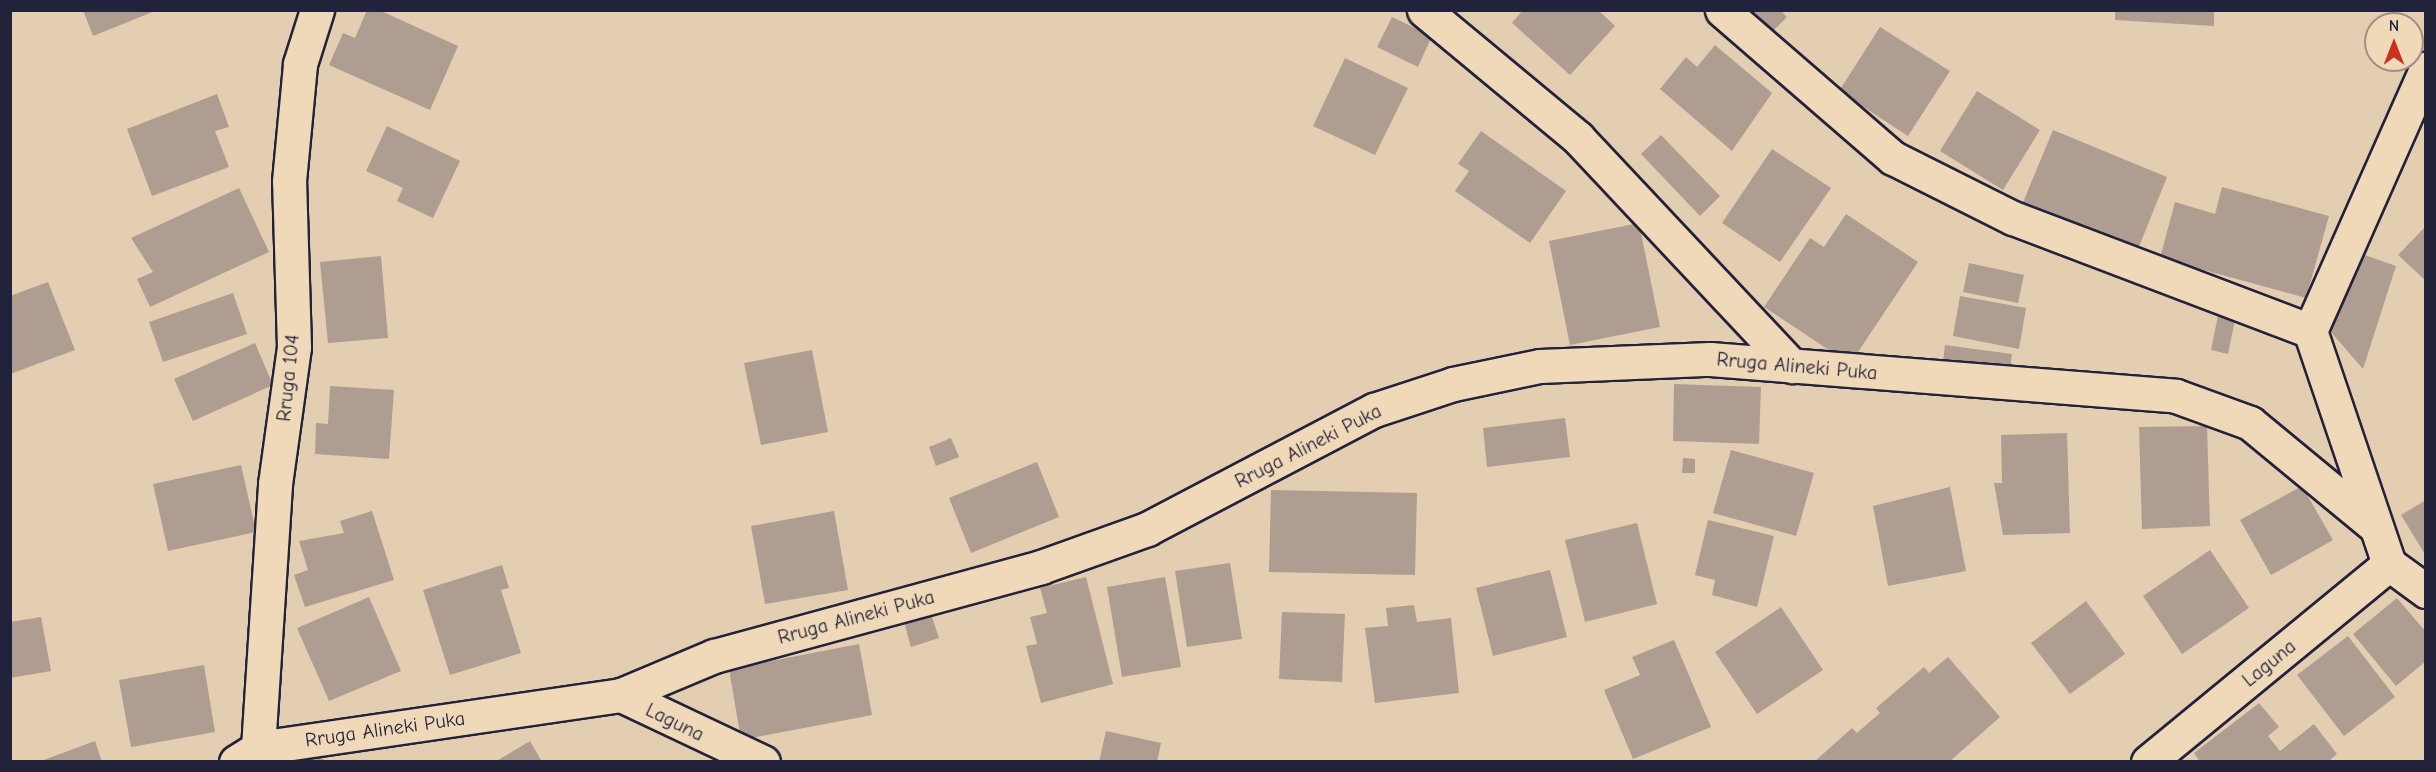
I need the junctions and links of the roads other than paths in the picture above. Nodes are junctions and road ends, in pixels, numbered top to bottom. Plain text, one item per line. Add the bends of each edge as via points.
1 (317, 10) edge
2 (1424, 10) edge
3 (1722, 10) edge
4 (2426, 69) edge
5 (2310, 331) junction
6 (1792, 366) junction
7 (2376, 527) junction
8 (2390, 564) junction
9 (2426, 591) edge
10 (621, 695) junction
11 (247, 754) edge
12 (763, 762) edge
13 (2148, 762) edge

1 - 11 street, Rruga 104 via 300,64 289,182 294,347 275,484
2 - 6 street via 1578,138
3 - 5 street via 1893,158 2013,218 2225,294
4 - 5 street
5 - 7 street
6 - 7 street, Rruga Alineki Puka via 2176,396 2250,423
6 - 10 street, Rruga Alineki Puka via 1710,359 1540,366 1453,384 1374,410 1147,529 1041,567 714,656
7 - 8 street
8 - 9 street
8 - 13 street, Laguna
10 - 11 street, Rruga Alineki Puka
10 - 12 street, Laguna

